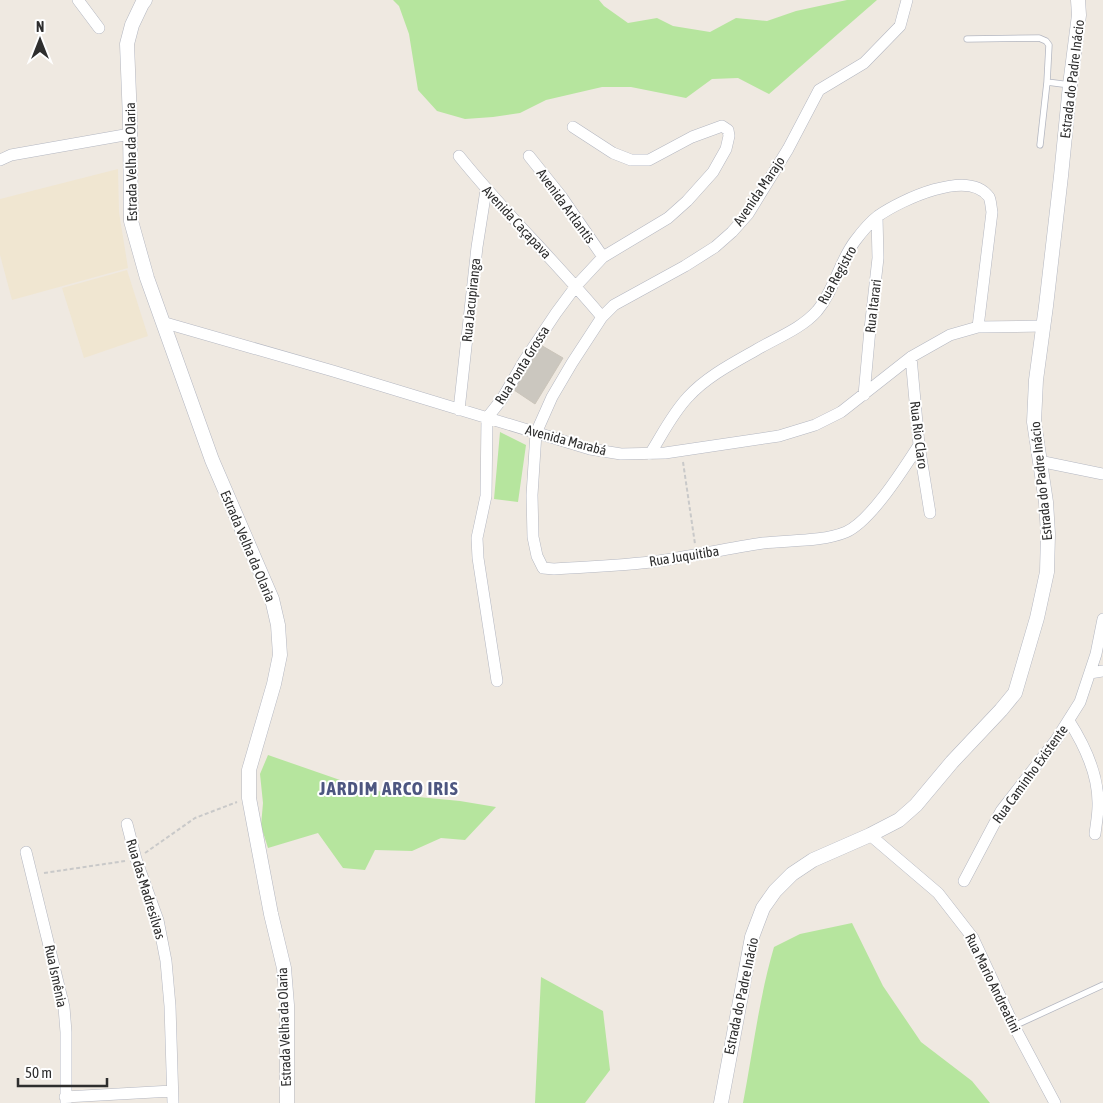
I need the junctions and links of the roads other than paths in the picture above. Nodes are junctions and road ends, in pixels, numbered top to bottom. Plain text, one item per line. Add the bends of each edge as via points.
1 (78, 0) edge
2 (145, 0) edge
3 (908, 0) edge
4 (1078, 0) edge
5 (99, 28) dead end
6 (967, 39) dead end
7 (1047, 82) junction
8 (1070, 85) junction
9 (574, 127) dead end
10 (130, 134) junction
11 (1040, 145) dead end
12 (459, 156) dead end
13 (529, 156) dead end
14 (0, 160) edge
15 (486, 190) junction
16 (877, 217) junction
17 (603, 257) junction
18 (576, 286) junction
19 (602, 317) junction
20 (162, 322) junction
21 (1042, 326) junction
22 (978, 327) junction
23 (911, 357) junction
24 (864, 395) junction
25 (459, 410) junction
26 (487, 418) junction
27 (536, 433) junction
28 (919, 445) junction
29 (650, 454) junction
30 (1039, 461) junction
31 (1103, 474) edge
32 (930, 513) dead end
33 (1103, 619) edge
34 (1103, 671) edge
35 (1090, 673) junction
36 (497, 681) dead end
37 (1069, 721) junction
38 (127, 824) dead end
39 (1094, 834) dead end
40 (870, 835) junction
41 (26, 852) dead end
42 (964, 881) dead end
43 (1103, 985) edge
44 (1014, 1026) junction
45 (172, 1091) junction
46 (65, 1100) edge
47 (173, 1103) edge
48 (286, 1103) edge
49 (721, 1103) edge
50 (1055, 1103) edge

1 - 5 street
2 - 10 street, Estrada Velha da Olaria via 132,25 128,44
3 - 19 street, Avenida Marajo via 900,26 864,63 819,90 788,149 748,214 732,232 685,266 614,305
4 - 8 street, Estrada do Padre Inácio
6 - 7 lane via 1040,38 1046,41 1049,45
7 - 8 lane
7 - 11 lane
8 - 21 street, Estrada do Padre Inácio via 1062,176
9 - 17 street, Rua Ponta Grossa via 613,153 631,160 648,160 692,137 722,126 728,130 726,149 713,172 687,201 668,218
10 - 14 street
10 - 20 street, Estrada Velha da Olaria via 130,220
12 - 15 street, Avenida Caçapava
13 - 17 street, Avenida Artlantis
15 - 18 street, Avenida Caçapava
15 - 25 street, Rua Jacupiranga
16 - 22 street, Rua Registro via 902,202 942,187 962,185 979,188 990,198 992,212
16 - 24 street, Rua Itarari via 878,258
16 - 29 street, Rua Registro via 855,241 817,311 800,326 708,380 688,397 670,419
17 - 18 street, Rua Ponta Grossa
18 - 19 street, Avenida Caçapava
18 - 26 street, Rua Ponta Grossa
19 - 27 street, Avenida Marajo via 552,397
20 - 25 street, Avenida Marabá
20 - 48 street, Estrada Velha da Olaria via 212,460 272,599 278,625 280,655 249,770 248,798 284,968
21 - 22 street, Avenida Marabá
21 - 30 street, Estrada do Padre Inácio via 1034,422
22 - 23 street, Avenida Marabá via 950,334
23 - 24 street, Avenida Marabá
23 - 28 street, Rua Rio Claro
24 - 29 street, Avenida Marabá via 815,425 779,436
25 - 26 street, Avenida Marabá
26 - 27 street, Avenida Marabá
26 - 36 street, Rua Ponta Grossa via 486,496 477,538
27 - 28 street, Rua Juquitiba via 533,537 537,556 544,568 554,570 664,560 846,531 860,522 880,500
27 - 29 street, Avenida Marabá via 590,449
28 - 32 street, Rua Rio Claro
30 - 31 street
30 - 40 street, Estrada do Padre Inácio via 1046,502 1047,572 1015,693 916,805 899,820
33 - 35 street, Rua Caminho Existente
34 - 35 street
35 - 37 street, Rua Caminho Existente
37 - 39 street, Rua Caminho Existente via 1086,750 1097,786
37 - 42 street, Rua Caminho Existente via 1001,811
38 - 45 street, Rua das Madresilvas via 158,920 166,961
40 - 44 street, Rua Mario Andreatini via 938,893 954,911 973,938
40 - 49 street, Estrada do Padre Inácio via 813,860 792,874 764,908 752,936
41 - 46 street, Rua Ismênia via 64,1007
43 - 44 lane
44 - 50 street, Rua Mario Andreatini
45 - 46 street
45 - 47 street, Rua das Madresilvas

